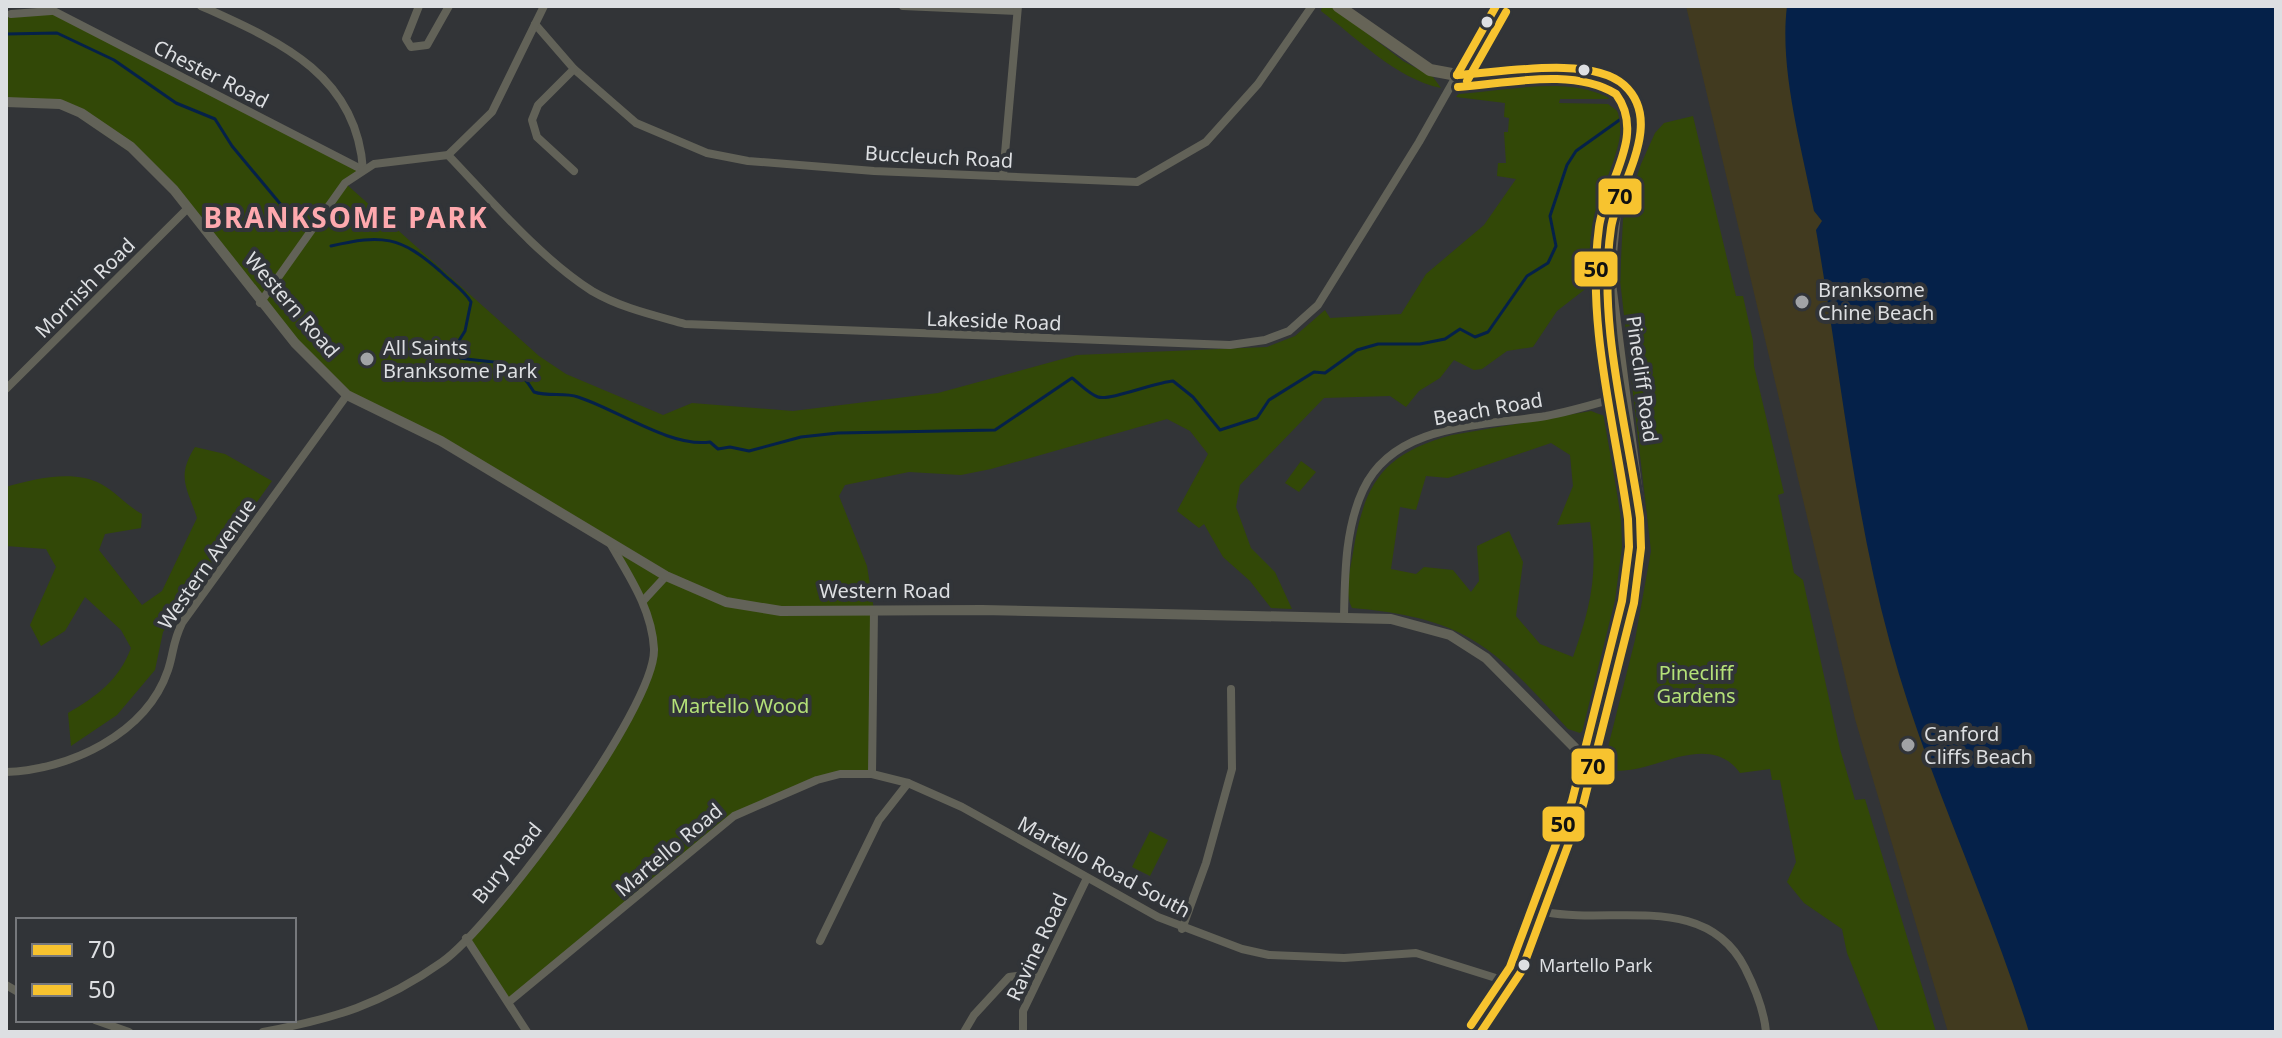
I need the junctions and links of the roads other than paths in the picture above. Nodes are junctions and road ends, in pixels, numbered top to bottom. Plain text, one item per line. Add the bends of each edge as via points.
1 (44, 6) edge
2 (201, 6) edge
3 (419, 6) edge
4 (449, 6) edge
5 (544, 6) edge
6 (903, 6) edge
7 (1312, 6) edge
8 (1338, 6) edge
9 (1496, 6) edge
10 (1017, 8) edge
11 (54, 11) junction
12 (11, 14) dead end
13 (535, 24) junction
14 (574, 69) junction
15 (1457, 75) junction
16 (6, 102) edge
17 (448, 155) junction
18 (363, 170) junction
19 (574, 171) dead end
20 (1003, 176) junction
21 (186, 210) junction
22 (260, 303) junction
23 (6, 389) edge
24 (347, 395) junction
25 (1623, 396) junction
26 (608, 539) junction
27 (666, 576) junction
28 (643, 601) junction
29 (874, 610) junction
30 (1344, 616) junction
31 (1231, 689) dead end
32 (1595, 756) junction
33 (6, 772) edge
34 (872, 774) junction
35 (908, 783) junction
36 (962, 807) joint
37 (1087, 878) junction
38 (1545, 912) junction
39 (1182, 929) junction
40 (466, 938) junction
41 (820, 941) dead end
42 (1039, 973) junction
43 (1515, 984) junction
44 (510, 1001) junction
45 (101, 1022) edge
46 (129, 1032) edge
47 (263, 1032) edge
48 (527, 1032) edge
49 (964, 1032) edge
50 (1023, 1032) edge
51 (1481, 1032) edge
52 (1766, 1032) edge

1 - 11 street, Chester Road
2 - 18 street via 293,50 325,80 349,118
3 - 4 street via 406,39 419,48 427,45
5 - 13 street
6 - 10 street
7 - 20 street, Buccleuch Road via 1258,84 1206,142 1169,167 1137,182
8 - 15 main road, Pinecliff Road via 1419,65
9 - 15 street, Lakeside Road
10 - 20 street
11 - 12 street
11 - 18 street, Chester Road
13 - 14 street, Buccleuch Road
13 - 17 street via 492,112
14 - 19 street via 538,105 532,120 537,137
14 - 20 street, Buccleuch Road via 636,123 707,153 748,161
15 - 17 street, Lakeside Road via 1318,305 1289,331 1230,345 685,324 632,310 592,291
15 - 25 main road, Pinecliff Road via 1585,70 1621,83 1635,101 1639,141 1616,202 1609,248
16 - 21 street, Western Road via 60,104 81,113 131,147 174,190
17 - 18 street via 396,160
18 - 22 street via 345,183
21 - 22 street, Western Road
21 - 23 street, Mornish Road
22 - 24 street, Western Road
24 - 26 street, Western Road via 441,441
24 - 33 street, Western Avenue via 182,623 171,645 168,671 139,714 112,739 81,755 42,769
25 - 30 street, Beach Road via 1563,413 1448,429 1399,450 1363,489 1352,520
25 - 32 main road, Pinecliff Road via 1641,548 1627,637
26 - 27 street, Western Road
26 - 28 street, Bury Road
27 - 28 street
27 - 29 street, Western Road via 726,602 767,609
28 - 40 street, Bury Road via 654,650 622,733 551,834
29 - 30 street, Western Road
29 - 34 street
30 - 32 street, Western Road via 1391,619 1450,635 1486,658 1578,751
31 - 39 street via 1232,769
32 - 38 main road
34 - 35 street, Martello Road
34 - 44 street, Martello Road via 817,780 734,816
35 - 36 street, Martello Road
35 - 41 street via 879,820
36 - 37 street, Martello Road South
37 - 39 street, Martello Road South
37 - 42 street, Ravine Road
38 - 43 main road
38 - 52 street via 1682,918 1712,929 1744,966
39 - 43 street, Martello Road South via 1269,955 1344,958 1416,953
40 - 44 street
40 - 47 street, Bury Road via 444,960 356,1009
42 - 49 street via 1009,977
42 - 50 street, Ravine Road via 1023,1011
43 - 51 main road
44 - 48 street
45 - 46 street

